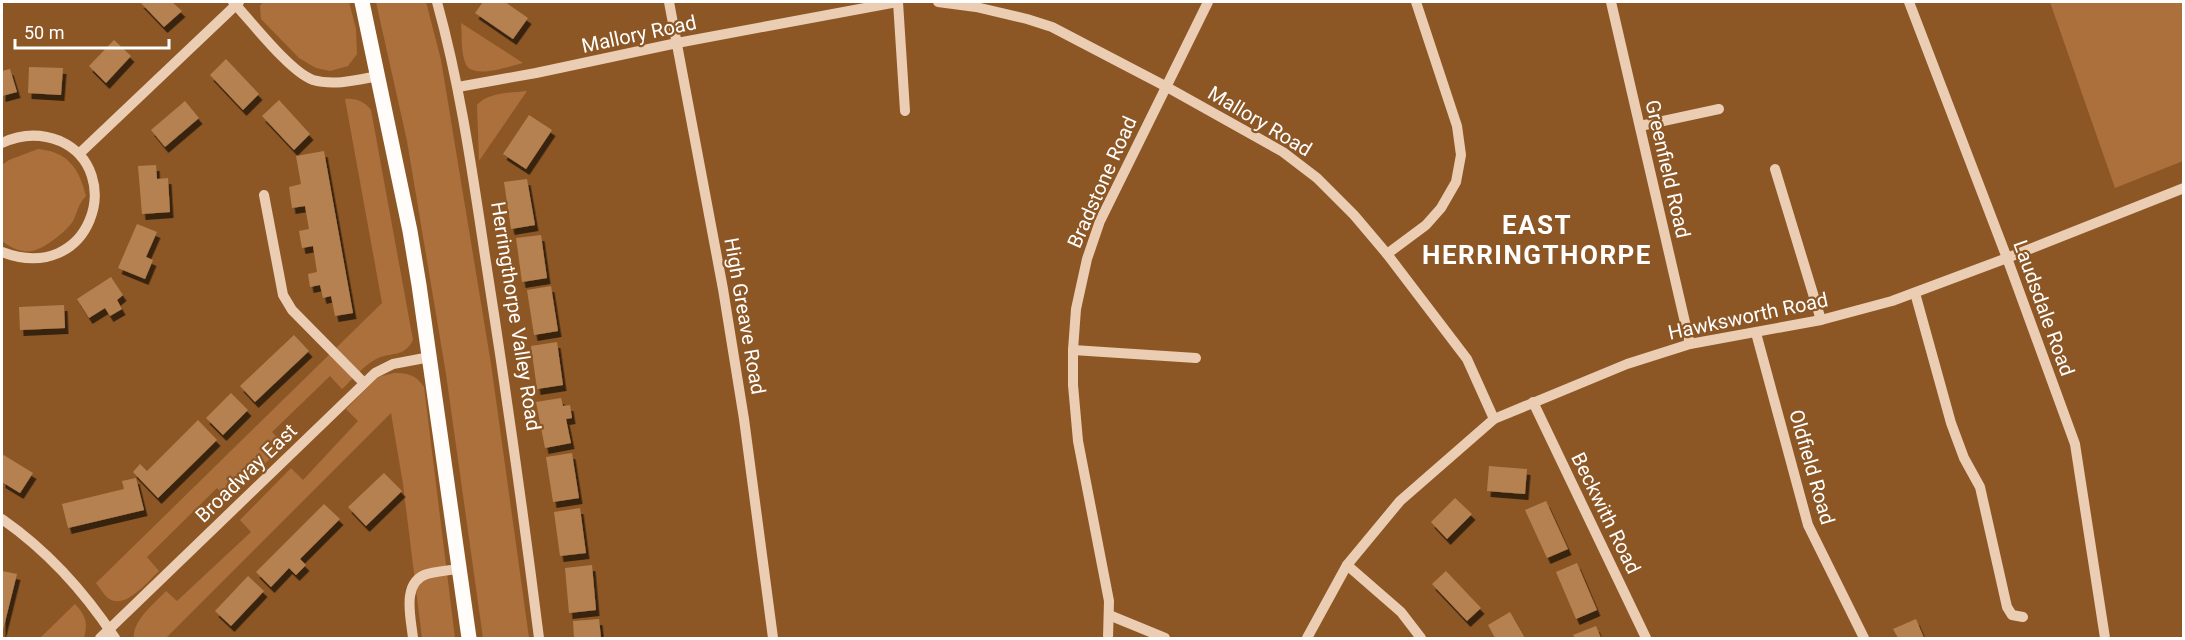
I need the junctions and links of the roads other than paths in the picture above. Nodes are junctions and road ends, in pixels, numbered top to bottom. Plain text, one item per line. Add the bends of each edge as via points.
1 (362, 2) edge
2 (437, 2) edge
3 (669, 2) edge
4 (898, 2) edge
5 (939, 2) edge
6 (1208, 2) edge
7 (1416, 2) edge
8 (1611, 2) edge
9 (1909, 2) edge
10 (236, 3) edge
11 (677, 44) junction
12 (378, 76) junction
13 (1165, 86) junction
14 (458, 87) junction
15 (1719, 109) dead end
16 (905, 111) dead end
17 (1640, 126) junction
18 (2, 142) edge
19 (80, 153) junction
20 (1775, 169) dead end
21 (2184, 188) edge
22 (264, 195) dead end
23 (2, 252) edge
24 (1387, 254) junction
25 (2007, 258) junction
26 (1915, 293) junction
27 (1821, 320) junction
28 (1756, 333) junction
29 (1690, 344) junction
30 (1073, 350) junction
31 (430, 357) junction
32 (1196, 358) dead end
33 (364, 382) junction
34 (1533, 402) junction
35 (1494, 419) junction
36 (2, 519) edge
37 (1347, 565) junction
38 (461, 569) junction
39 (1109, 615) junction
40 (2023, 617) dead end
41 (112, 634) edge
42 (100, 639) edge
43 (413, 639) edge
44 (469, 639) edge
45 (539, 639) edge
46 (773, 639) edge
47 (1108, 639) edge
48 (1165, 639) edge
49 (1307, 639) edge
50 (1421, 639) edge
51 (1646, 639) edge
52 (1863, 639) edge
53 (2105, 639) edge

1 - 12 main road
2 - 14 street, Herringthorpe Valley Road
3 - 11 street, High Greave Road
4 - 11 street, Mallory Road
4 - 16 street
5 - 13 street, Mallory Road via 976,7 1052,27
6 - 13 street, Bradstone Road
7 - 24 street via 1457,126 1461,155 1456,182 1441,208 1426,225
8 - 17 street, Greenfield Road
9 - 25 street, Laudsdale Road
10 - 12 street via 294,69 311,79 342,82
10 - 19 street
11 - 14 street, Mallory Road
11 - 46 street, High Greave Road via 746,431
12 - 31 main road via 410,231
13 - 24 street, Mallory Road via 1300,165 1354,215
13 - 30 street, Bradstone Road via 1100,221 1076,309
14 - 45 street, Herringthorpe Valley Road via 510,416
15 - 17 street
17 - 29 street, Greenfield Road
18 - 19 street via 18,136 51,137
19 - 23 street via 94,186 90,221 81,236 69,248 36,260
20 - 27 street
21 - 25 street, Hawksworth Road
22 - 33 street via 283,295 292,310
24 - 35 street, Mallory Road via 1467,359
25 - 26 street, Hawksworth Road
25 - 53 street, Laudsdale Road via 2075,444
26 - 27 street, Hawksworth Road
26 - 40 street via 1951,423 1980,487 2007,607 2012,615
27 - 28 street, Hawksworth Road
28 - 29 street, Hawksworth Road
28 - 52 street, Oldfield Road via 1808,525
29 - 34 street, Hawksworth Road via 1627,364
30 - 32 street
30 - 39 street, Bradstone Road via 1078,441
31 - 33 street, Broadway East via 384,368
31 - 38 main road
33 - 41 street, Broadway East
34 - 35 street, Hawksworth Road
34 - 51 street, Beckwith Road
35 - 37 street, Hawksworth Road via 1400,501
36 - 41 street via 58,564
37 - 49 street, Hawksworth Road
37 - 50 street via 1401,612
38 - 43 street via 426,574 412,585 409,598
38 - 44 main road
39 - 47 street, Bradstone Road
39 - 48 street
41 - 42 street, Broadway East

